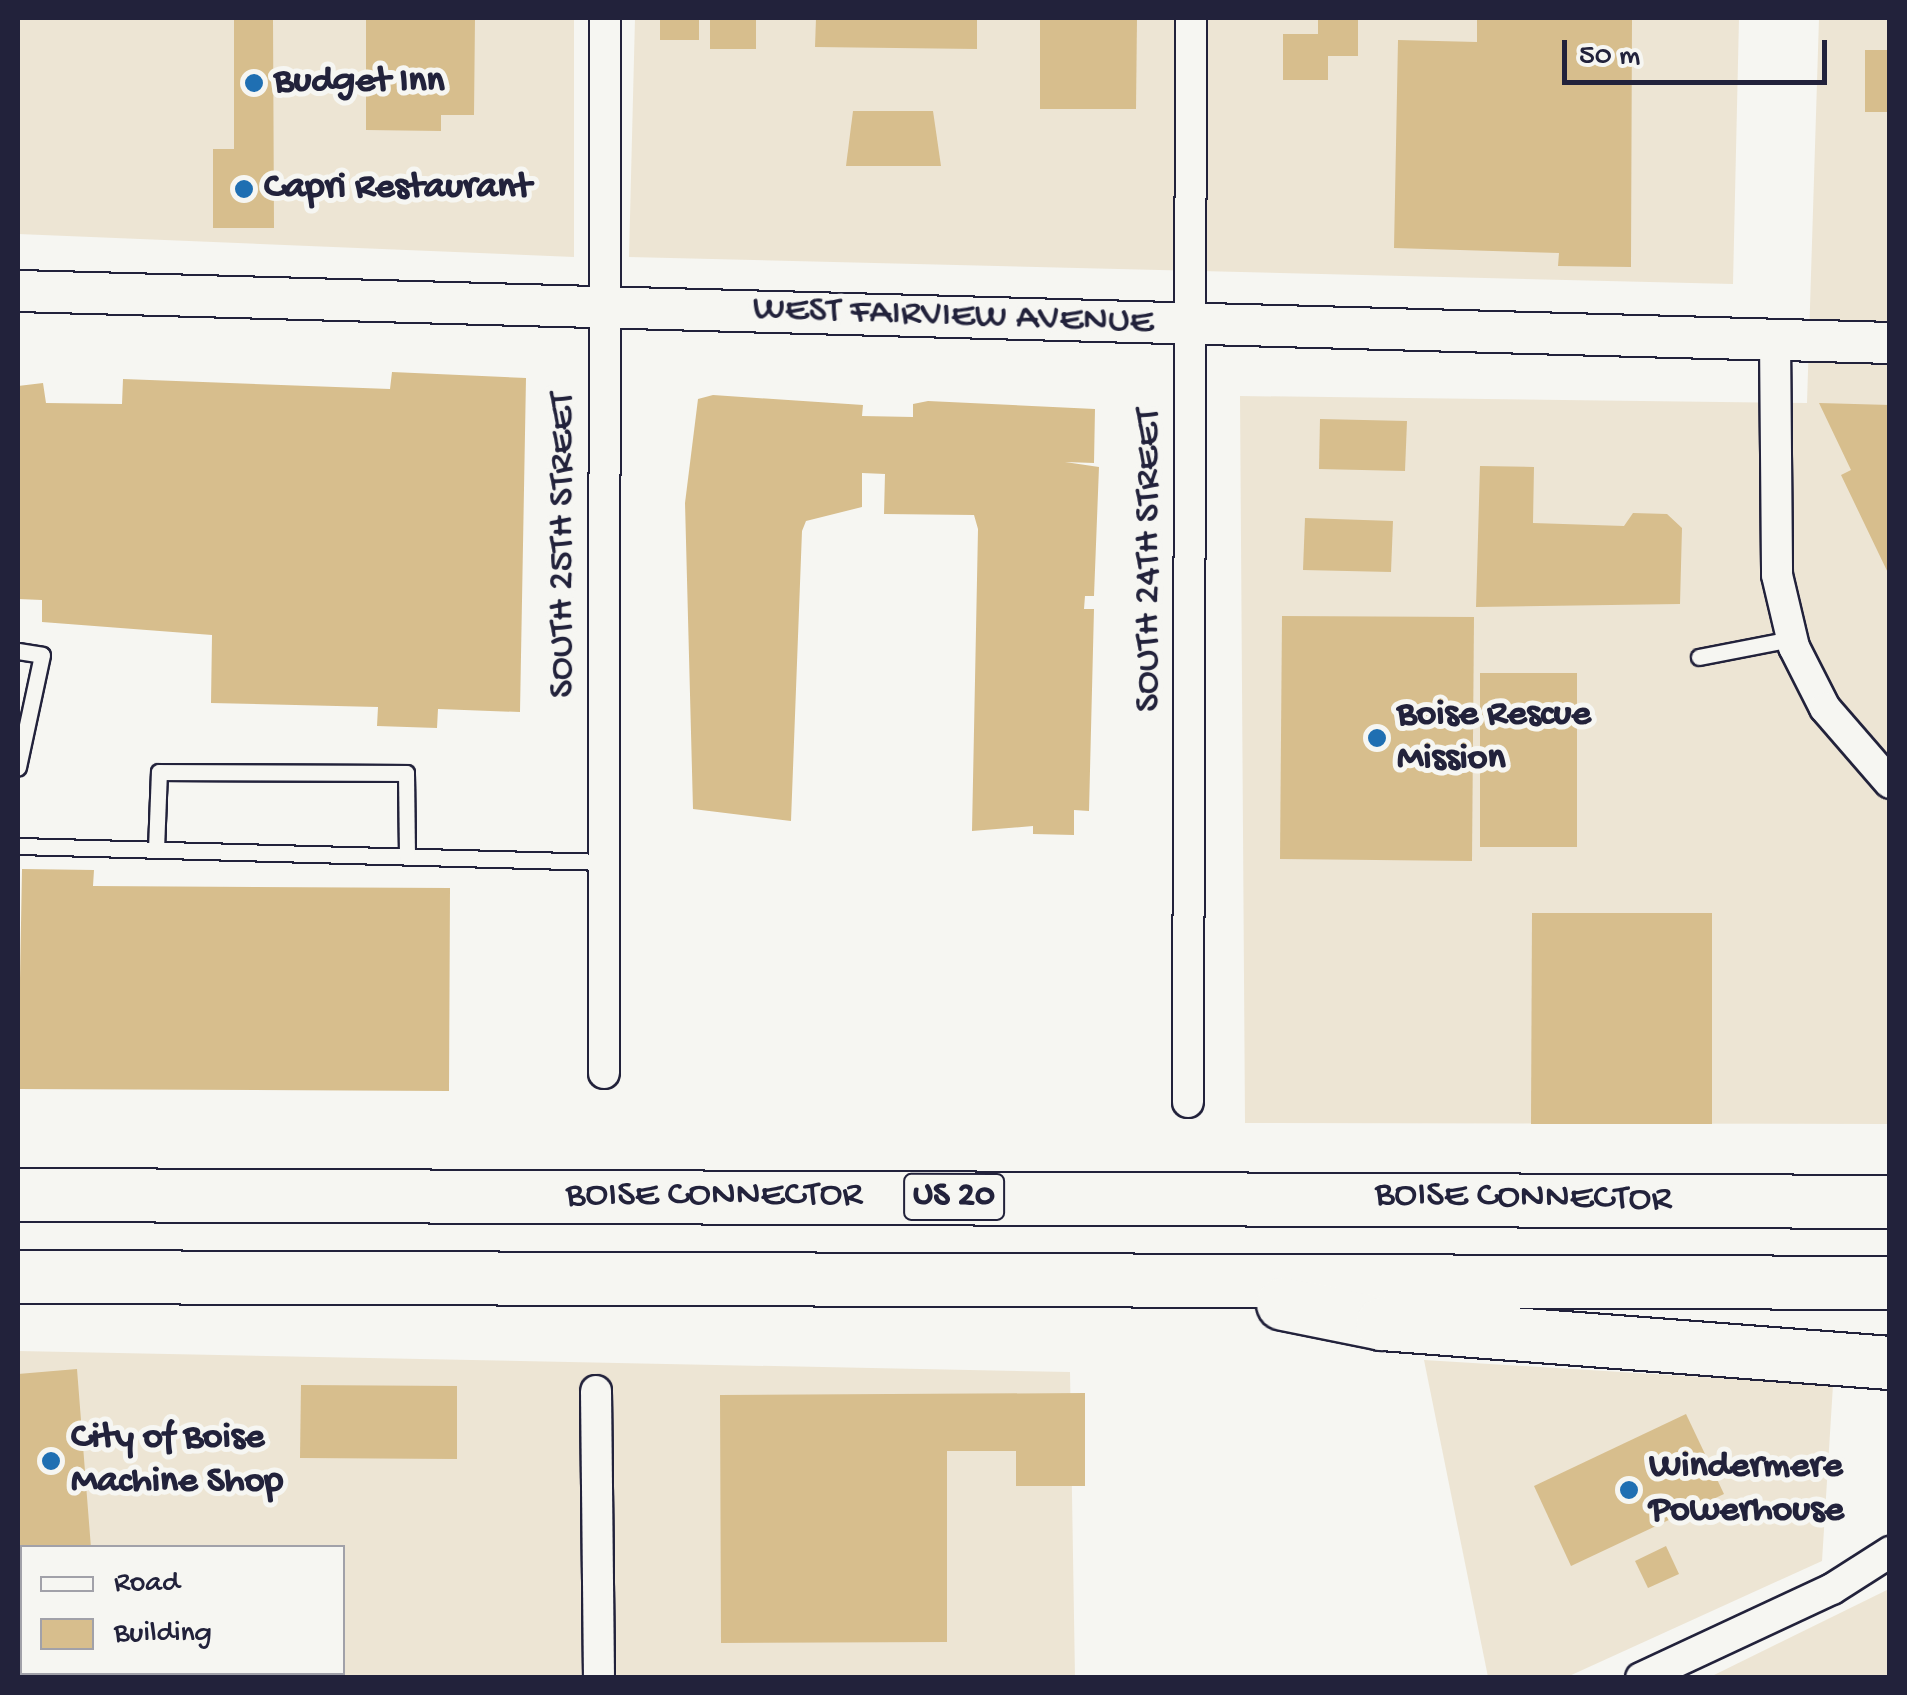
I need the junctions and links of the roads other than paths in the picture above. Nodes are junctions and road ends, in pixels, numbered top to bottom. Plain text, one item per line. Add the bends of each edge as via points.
1 (605, 18) edge
2 (1192, 18) edge
3 (18, 291) edge
4 (605, 307) junction
5 (1191, 323) junction
6 (1775, 339) junction
7 (1890, 343) edge
8 (1792, 639) junction
9 (18, 651) edge
10 (1699, 657) dead end
11 (18, 767) edge
12 (1890, 783) edge
13 (18, 846) edge
14 (156, 850) junction
15 (407, 856) junction
16 (604, 862) junction
17 (604, 1073) dead end
18 (1188, 1102) dead end
19 (18, 1194) edge
20 (1890, 1202) edge
21 (18, 1277) edge
22 (1174, 1281) junction
23 (1890, 1283) edge
24 (1890, 1364) edge
25 (596, 1391) dead end
26 (1890, 1552) edge
27 (599, 1678) edge
28 (1641, 1678) edge

1 - 4 street, SOUTH 25TH STREET
2 - 5 street, SOUTH 24TH STREET
3 - 4 main road, WEST FAIRVIEW AVENUE
4 - 5 main road, WEST FAIRVIEW AVENUE
4 - 16 street, SOUTH 25TH STREET
5 - 6 main road, WEST FAIRVIEW AVENUE
5 - 18 street, SOUTH 24TH STREET
6 - 7 main road, WEST FAIRVIEW AVENUE
6 - 8 street via 1777,575
8 - 10 lane
8 - 12 street via 1825,708
9 - 11 lane via 42,654
13 - 14 lane
14 - 15 lane
14 - 15 lane via 159,772 406,773
15 - 16 lane
16 - 17 street, SOUTH 25TH STREET
19 - 20 highway, BOISE CONNECTOR / US 20
21 - 22 highway, US 20
22 - 23 highway, US 20
22 - 24 highway via 1382,1324
25 - 27 street
26 - 28 street via 1832,1589

